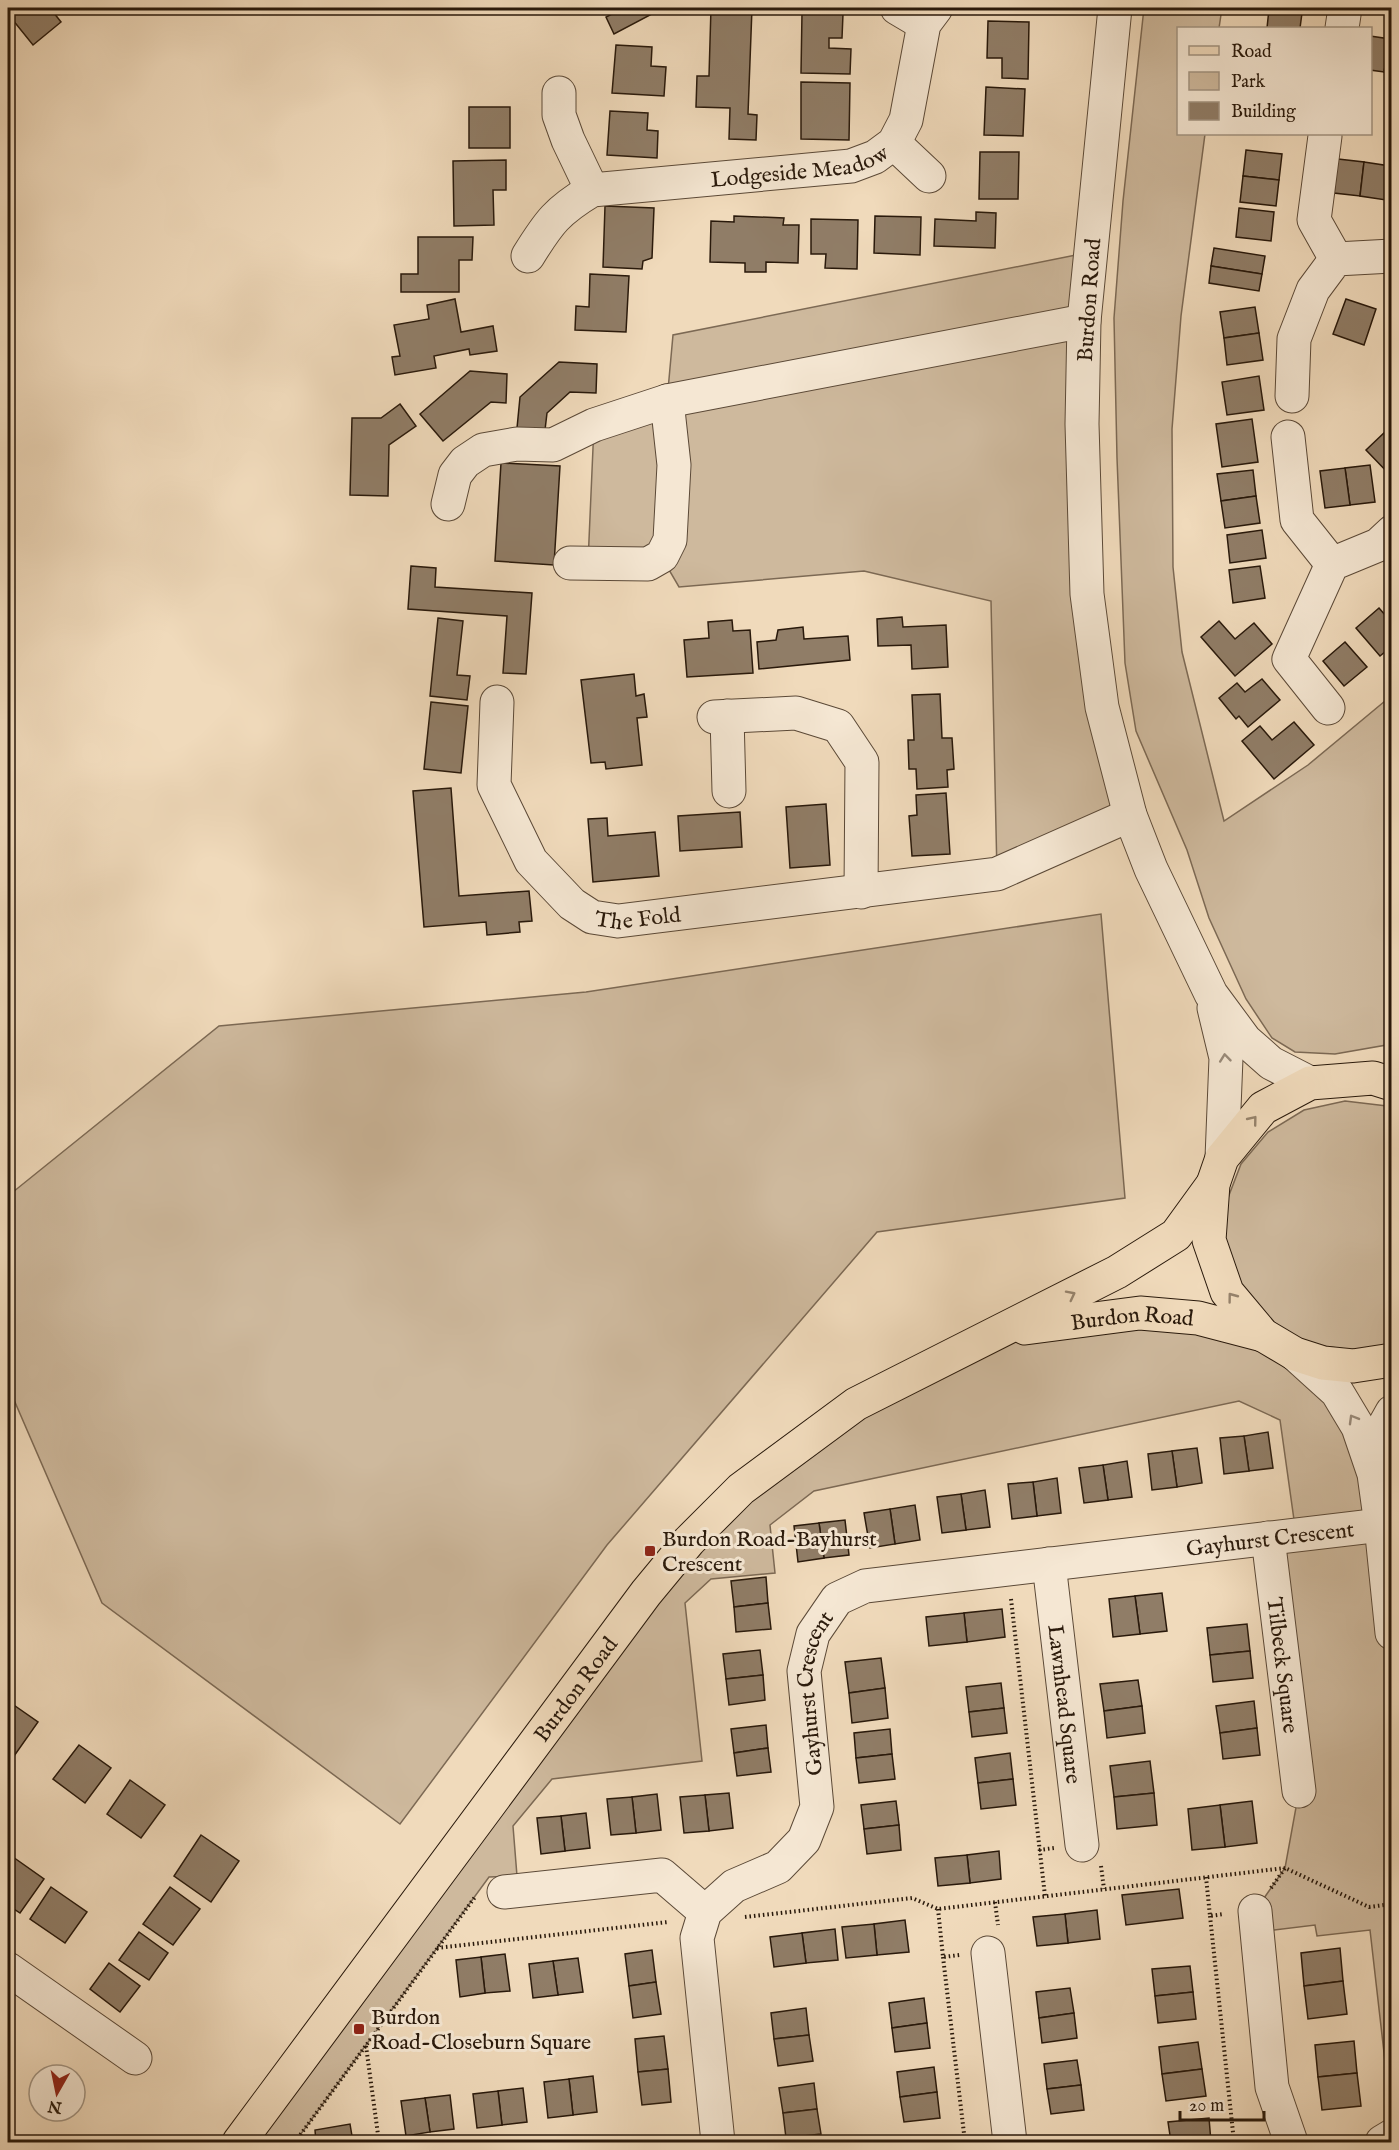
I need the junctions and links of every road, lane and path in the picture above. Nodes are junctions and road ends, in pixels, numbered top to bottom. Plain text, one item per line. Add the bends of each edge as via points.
1 (1115, 8) edge
2 (1345, 8) edge
3 (919, 13) edge
4 (1342, 27) edge
5 (559, 93) dead end
6 (1325, 136) dead end
7 (894, 143) junction
8 (929, 176) dead end
9 (592, 190) junction
10 (528, 256) dead end
11 (1392, 256) edge
12 (1336, 259) junction
13 (1084, 321) junction
14 (1292, 396) dead end
15 (667, 401) junction
16 (1288, 436) dead end
17 (448, 504) dead end
18 (1392, 532) edge
19 (570, 563) dead end
20 (1332, 564) junction
21 (497, 702) dead end
22 (1328, 708) dead end
23 (729, 791) dead end
24 (1130, 815) junction
25 (861, 892) junction
26 (1211, 994) junction
27 (1385, 1077) edge
28 (1310, 1083) junction
29 (1217, 1171) junction
30 (1000, 1332) junction
31 (1263, 1335) junction
32 (1295, 1354) junction
33 (1392, 1360) edge
34 (1392, 1412) edge
35 (1374, 1474) junction
36 (1381, 1525) junction
37 (1268, 1538) junction
38 (1049, 1564) junction
39 (1008, 1569) junction
40 (1392, 1633) edge
41 (1299, 1791) dead end
42 (1082, 1845) dead end
43 (1285, 1868) junction
44 (1206, 1877) junction
45 (490, 1893) joint
46 (1045, 1896) junction
47 (1392, 1904) edge
48 (938, 1909) junction
49 (1255, 1911) junction
50 (1209, 1916) junction
51 (701, 1925) junction
52 (437, 1948) junction
53 (988, 1953) joint
54 (943, 1957) junction
55 (8, 1969) edge
56 (366, 2046) junction
57 (135, 2058) dead end
58 (1392, 2136) edge
59 (239, 2142) edge
60 (295, 2142) edge
61 (379, 2142) edge
62 (713, 2142) edge
63 (964, 2142) edge
64 (1010, 2142) edge
65 (1234, 2142) edge
66 (1291, 2142) edge
67 (1382, 2142) edge

1 - 13 street, Burdon Road
2 - 4 street
3 - 7 street, Lodgeside Meadow via 906,120
5 - 9 street via 559,115
6 - 12 street via 1314,220
7 - 8 street
7 - 9 street, Lodgeside Meadow via 875,157 851,166
9 - 10 street, Lodgeside Meadow via 567,205 547,225
11 - 12 street
12 - 14 street via 1313,290 1294,339
13 - 15 street
13 - 24 street, Burdon Road via 1082,424 1087,594 1102,707
15 - 17 street via 594,425 553,445 518,444 483,450 465,462 455,475
15 - 19 street via 674,465 670,540 662,556 648,564
16 - 20 street via 1297,520
18 - 20 street via 1378,545
20 - 22 street via 1289,659
21 - 25 street, The Fold via 494,785 531,861 572,904 592,917 618,921
23 - 25 street via 721,716 796,713 838,726 862,762
24 - 25 street, The Fold via 997,874
24 - 26 street, Burdon Road via 1150,869
26 - 28 street via 1245,1041 1271,1063
29 -> 26 street via 1226,1058
27 - 28 main road, Burdon Road
29 -> 28 main road, Burdon Road via 1263,1108
30 -> 29 main road, Burdon Road via 1117,1272 1176,1235
31 -> 29 main road, Burdon Road via 1227,1292 1209,1240
30 - 31 main road, Burdon Road via 1140,1313 1198,1318
30 - 59 main road, Burdon Road via 856,1404 741,1489 689,1541 646,1593
31 - 32 main road, Burdon Road
32 - 33 main road, Burdon Road via 1323,1363 1353,1366
35 -> 32 street via 1358,1427 1337,1392
34 - 35 street via 1383,1428
35 - 36 street
36 - 37 street, Gayhurst Crescent
36 - 40 street
37 - 38 street, Gayhurst Crescent
37 - 41 street, Tilbeck Square
38 - 39 street, Gayhurst Crescent
38 - 42 street, Lawnhead Square
39 - 46 path
39 - 51 street, Gayhurst Crescent via 866,1586 837,1599 813,1634 804,1671 817,1807 804,1840 778,1867 734,1886
43 - 44 path
43 - 47 path via 1369,1907
43 - 49 path
44 - 46 path
44 - 50 path
45 - 51 street via 662,1875
45 - 52 path
46 - 48 path
48 - 51 path via 912,1898
48 - 54 path
49 - 50 path
49 - 66 street via 1272,2087
50 - 65 path
51 - 52 path via 668,1922
51 - 62 street
52 - 56 path
53 - 54 path
53 - 64 street
54 - 63 path
55 - 57 street
56 - 60 path
56 - 61 path
58 - 67 street

